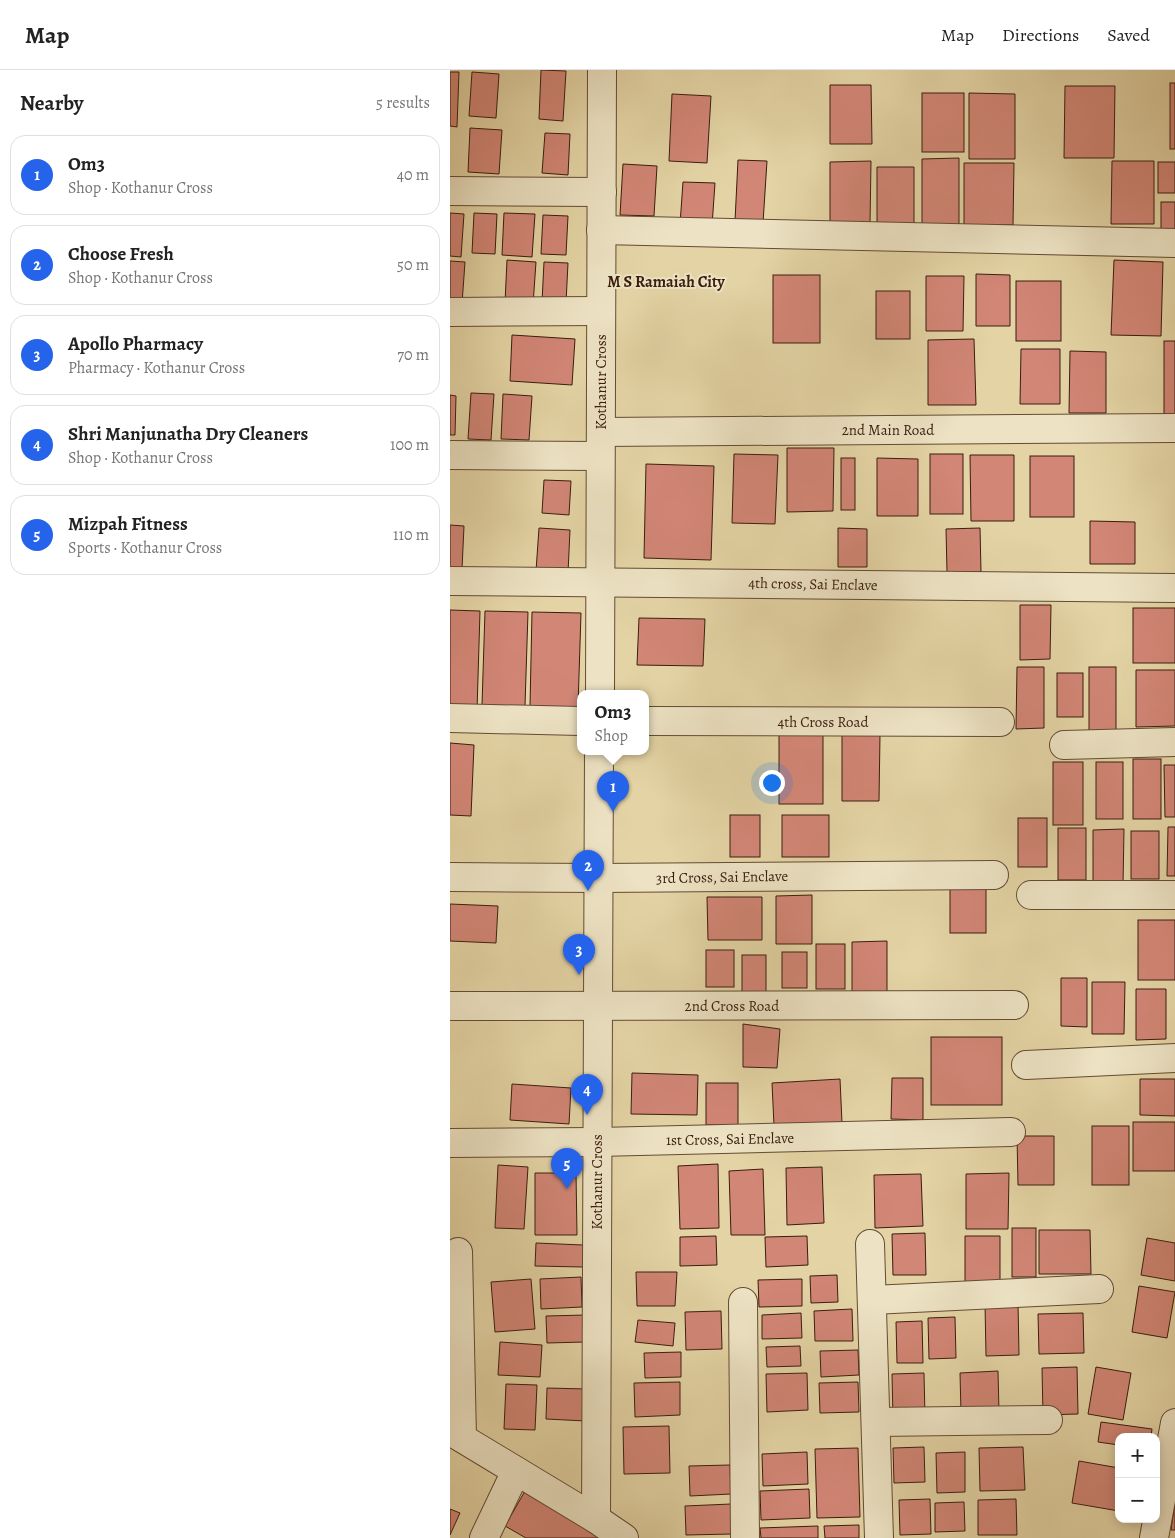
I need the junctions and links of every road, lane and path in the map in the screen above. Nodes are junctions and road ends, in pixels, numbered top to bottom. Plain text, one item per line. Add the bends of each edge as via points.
1 (602, 70) edge
2 (450, 191) edge
3 (602, 192) junction
4 (601, 230) junction
5 (1175, 243) edge
6 (601, 310) junction
7 (450, 312) edge
8 (1175, 428) edge
9 (600, 444) junction
10 (450, 455) edge
11 (450, 581) edge
12 (600, 581) junction
13 (1175, 588) edge
14 (600, 690) edge
15 (450, 718) edge
16 (577, 721) edge
17 (649, 721) edge
18 (1000, 722) dead end
19 (1175, 742) edge
20 (1064, 744) dead end
21 (599, 755) edge
22 (994, 875) dead end
23 (450, 878) edge
24 (599, 878) junction
25 (1030, 895) dead end
26 (1175, 895) edge
27 (1014, 1005) dead end
28 (450, 1006) edge
29 (598, 1006) junction
30 (1175, 1058) edge
31 (1026, 1065) dead end
32 (1011, 1132) dead end
33 (598, 1142) junction
34 (450, 1143) edge
35 (870, 1244) dead end
36 (458, 1252) dead end
37 (1099, 1289) dead end
38 (872, 1300) junction
39 (743, 1302) dead end
40 (1048, 1420) dead end
41 (876, 1422) junction
42 (1175, 1423) edge
43 (456, 1434) edge
44 (1172, 1452) edge
45 (516, 1470) junction
46 (596, 1519) junction
47 (484, 1538) edge
48 (624, 1538) edge
49 (745, 1538) edge
50 (879, 1538) edge
51 (1154, 1538) edge

1 - 3 street, Kothanur Cross
2 - 3 street
3 - 4 street, Kothanur Cross
4 - 5 street
4 - 6 street, Kothanur Cross
6 - 7 street
6 - 9 street, Kothanur Cross
8 - 9 street, 2nd Main Road
9 - 10 street, 2nd Main Road
9 - 12 street, Kothanur Cross
11 - 12 street, 4th cross, Sai Enclave
12 - 13 street, 4th cross, Sai Enclave
12 - 14 street, Kothanur Cross
15 - 16 street
17 - 18 street, 4th Cross Road
19 - 20 street
21 - 24 street, Kothanur Cross
22 - 24 street, 3rd Cross, Sai Enclave
23 - 24 street, 3rd Cross, Sai Enclave
24 - 29 street, Kothanur Cross
25 - 26 street
27 - 29 street, 2nd Cross Road
28 - 29 street, 2nd Cross Road
29 - 33 street, Kothanur Cross
30 - 31 street
32 - 33 street, 1st Cross, Sai Enclave
33 - 34 street, 1st Cross, Sai Enclave
33 - 46 street, Kothanur Cross
35 - 38 street
36 - 43 street
37 - 38 street
38 - 41 street
39 - 49 street
40 - 41 street
41 - 50 street
42 - 44 street
43 - 45 street
44 - 51 street
45 - 46 street
45 - 47 street
46 - 48 street

